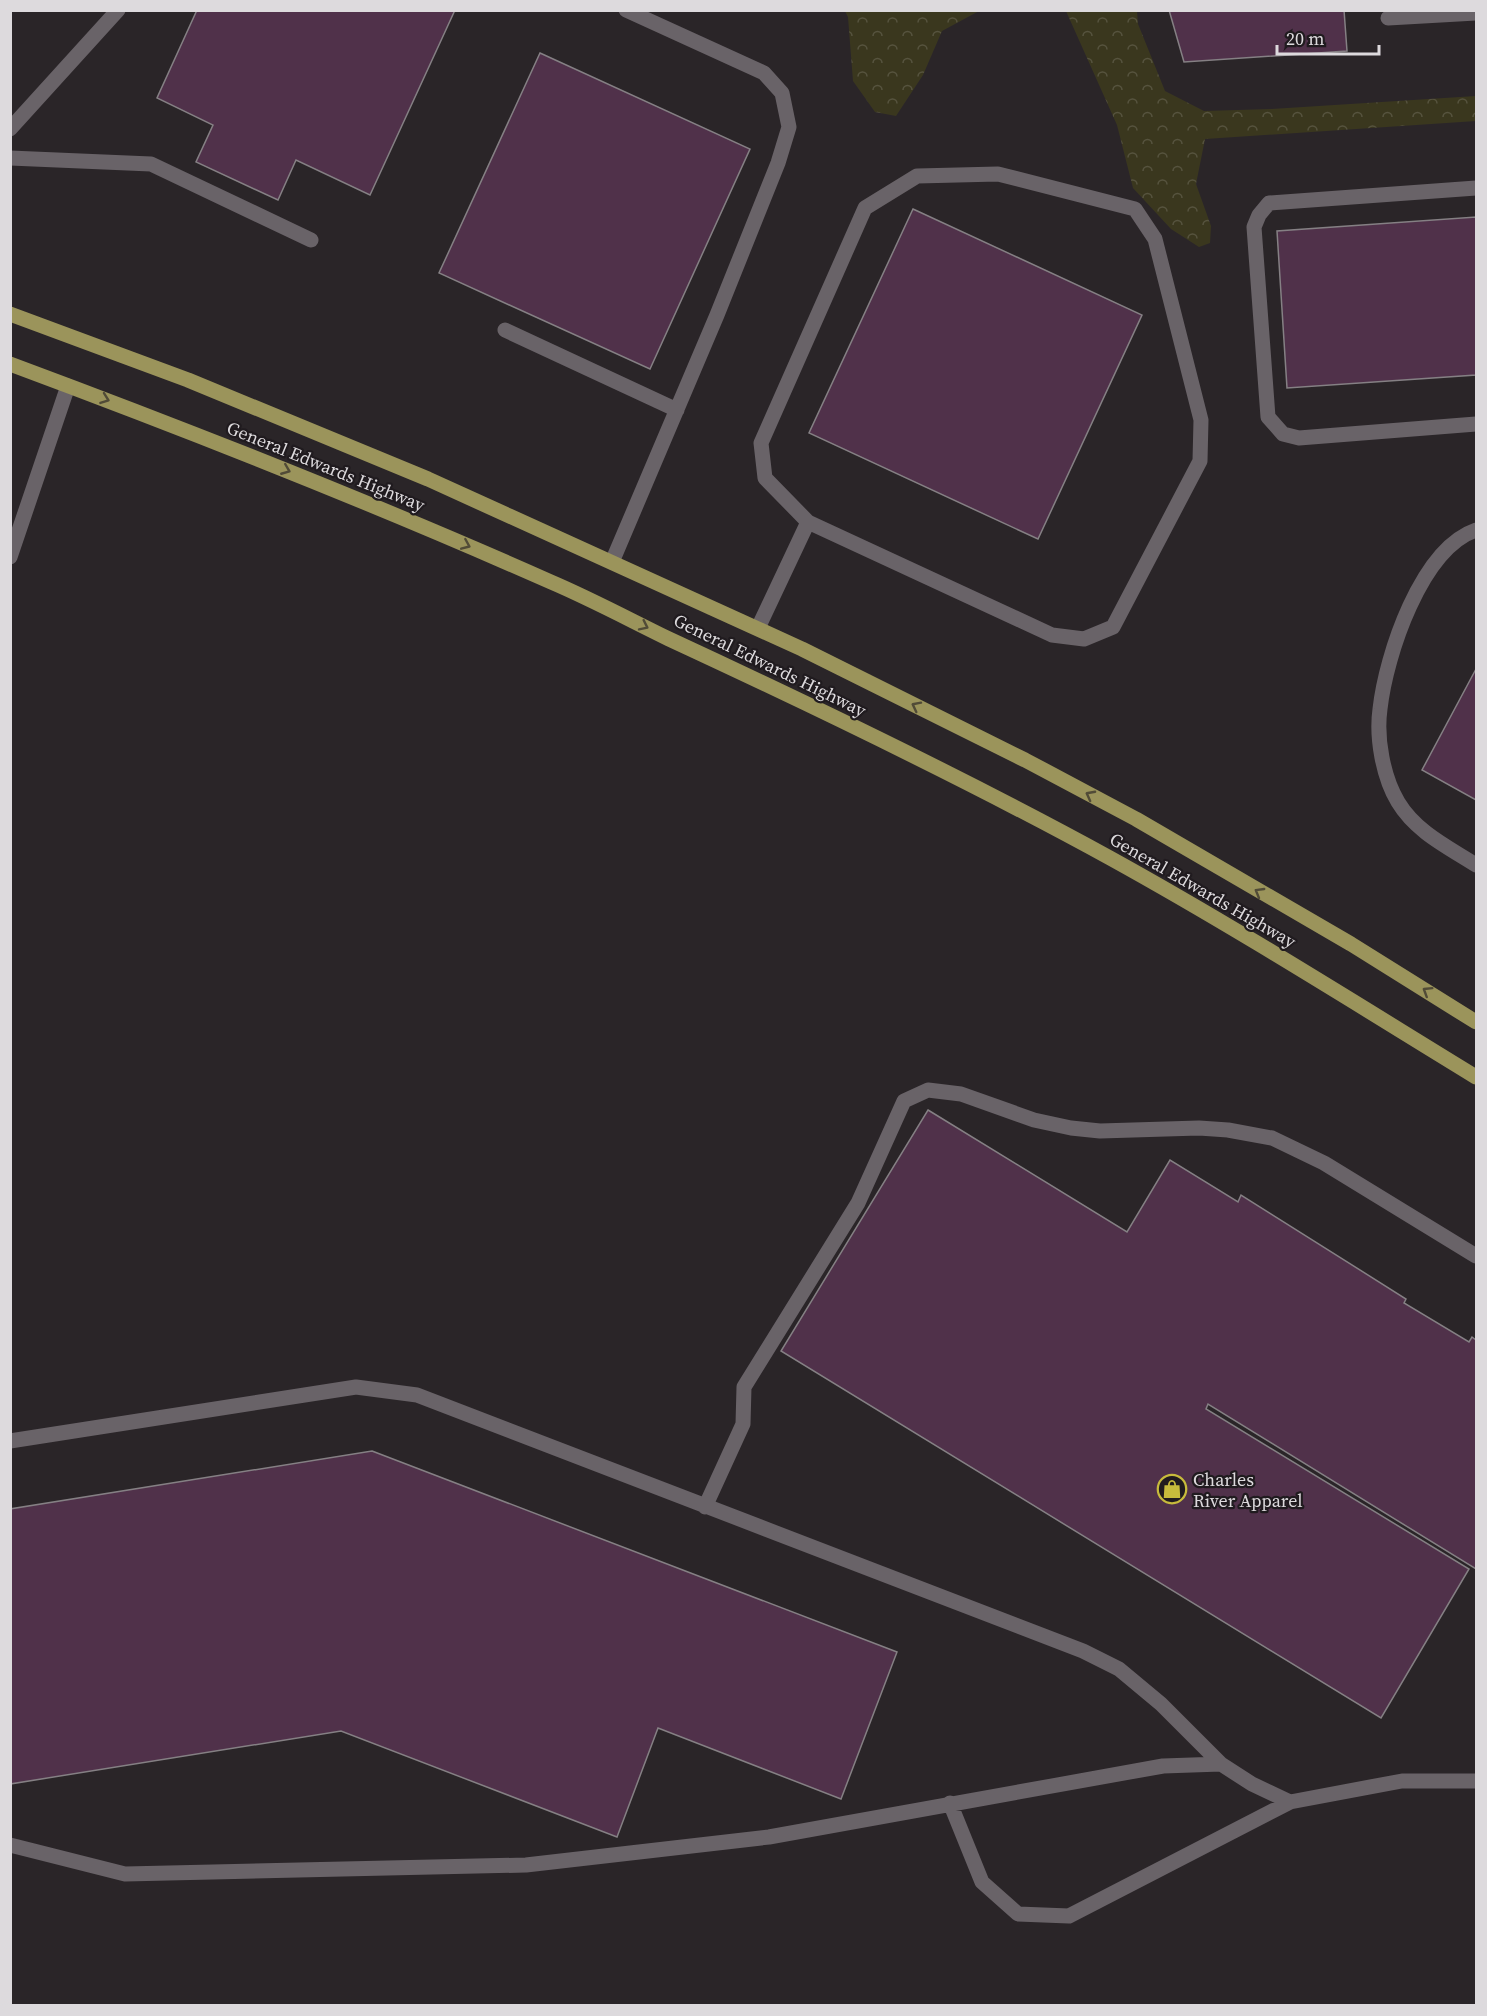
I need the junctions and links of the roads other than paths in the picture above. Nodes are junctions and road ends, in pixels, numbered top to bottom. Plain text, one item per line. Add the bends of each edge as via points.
1 (118, 10) edge
2 (626, 10) edge
3 (1476, 13) edge
4 (1388, 18) dead end
5 (10, 129) edge
6 (10, 158) edge
7 (1476, 188) edge
8 (311, 240) dead end
9 (10, 314) edge
10 (506, 330) dead end
11 (10, 364) edge
12 (68, 386) junction
13 (677, 410) junction
14 (1476, 424) edge
15 (808, 522) junction
16 (1476, 530) edge
17 (10, 557) edge
18 (612, 562) junction
19 (758, 628) junction
20 (1476, 864) edge
21 (1476, 1022) edge
22 (1476, 1077) edge
23 (1476, 1256) edge
24 (10, 1441) edge
25 (705, 1507) junction
26 (1221, 1764) junction
27 (1476, 1781) edge
28 (1290, 1802) junction
29 (950, 1803) junction
30 (10, 1845) edge

1 - 5 lane
2 - 13 lane via 764,73 782,93 789,127 778,163
3 - 4 lane
6 - 8 lane via 151,164
7 - 14 lane via 1269,203 1254,227 1268,417 1283,434 1299,438
9 - 18 main road, General Edwards Highway via 306,428
10 - 13 lane
11 - 12 main road, General Edwards Highway
12 - 17 lane
12 -> 22 main road, General Edwards Highway via 289,471 554,583 782,691 1113,860 1327,984
13 - 18 lane
15 - 15 lane via 1052,634 1084,639 1113,627 1200,461 1202,420 1155,240 1135,209 998,174 917,176 865,208 760,443 765,478
15 - 19 lane
16 - 20 lane via 1444,551 1406,613 1391,652 1379,710 1385,769 1398,801 1412,821 1431,837
18 - 19 main road, General Edwards Highway
21 -> 19 main road, General Edwards Highway via 1136,819
23 - 25 lane via 1324,1163 1272,1138 1199,1128 1071,1128 1034,1120 961,1094 928,1090 904,1101 858,1203 744,1386 743,1424
24 - 25 lane via 356,1387 417,1395
25 - 26 lane via 1083,1651 1119,1669 1161,1704
26 - 28 lane
26 - 29 lane via 1163,1766
27 - 28 lane via 1402,1781
28 - 29 lane via 1069,1917 1018,1914 982,1882
29 - 30 lane via 769,1837 526,1865 125,1874

